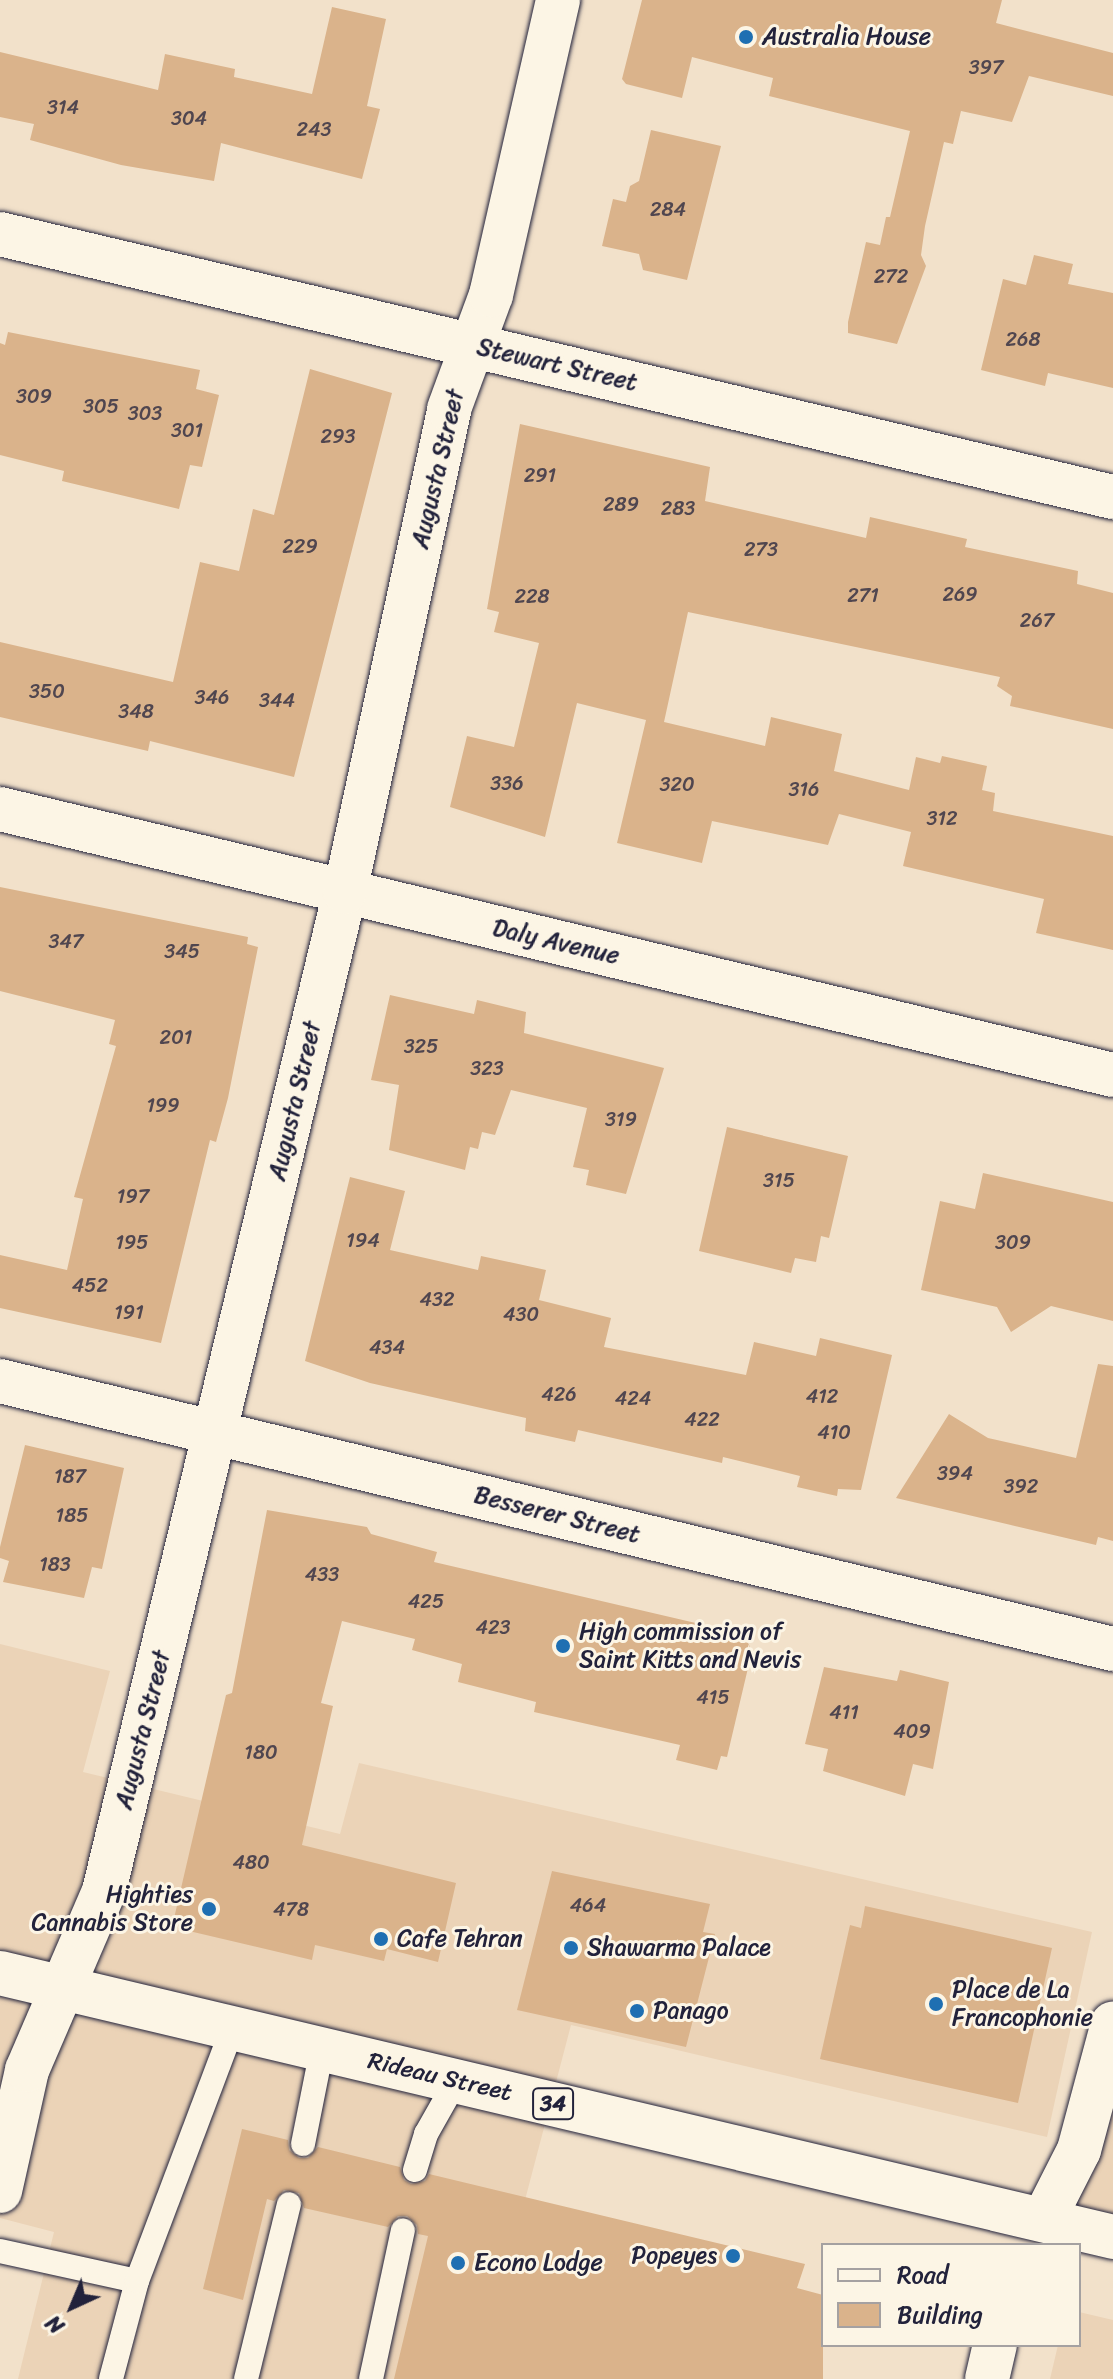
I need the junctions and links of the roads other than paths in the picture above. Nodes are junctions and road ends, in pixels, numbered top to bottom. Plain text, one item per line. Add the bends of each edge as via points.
1 (558, 0) edge
2 (0, 234) edge
3 (471, 345) junction
4 (1113, 497) edge
5 (0, 809) edge
6 (345, 892) junction
7 (1113, 1075) edge
8 (0, 1381) edge
9 (217, 1433) junction
10 (1113, 1649) edge
11 (0, 1973) edge
12 (63, 1988) junction
13 (1113, 2023) edge
14 (233, 2027) junction
15 (322, 2049) junction
16 (456, 2081) junction
17 (303, 2144) dead end
18 (415, 2170) dead end
19 (0, 2191) edge
20 (289, 2204) dead end
21 (403, 2230) dead end
22 (1037, 2232) edge
23 (1113, 2237) edge
24 (0, 2251) edge
25 (137, 2281) junction
26 (995, 2347) edge
27 (111, 2379) edge
28 (246, 2379) edge
29 (371, 2379) edge
30 (987, 2379) edge

1 - 3 street, Augusta Street via 491,295
2 - 3 street, Stewart Street
3 - 4 street, Stewart Street
3 - 6 street, Augusta Street via 449,409
5 - 6 street, Daly Avenue
6 - 7 street, Daly Avenue
6 - 9 street, Augusta Street
8 - 9 street, Besserer Street
9 - 10 street, Besserer Street
9 - 12 street, Augusta Street via 104,1891
11 - 12 street, Rideau Street / 34
12 - 14 street, Rideau Street / 34
12 - 19 street, Augusta Street via 27,2070
13 - 22 street via 1079,2150
14 - 15 street, Rideau Street / 34
14 - 25 lane
15 - 16 street, Rideau Street / 34
15 - 17 lane
16 - 18 lane via 426,2134
16 - 22 street, Rideau Street / 34
20 - 28 lane
21 - 29 lane
22 - 23 street, Rideau Street / 34
24 - 25 lane
25 - 27 lane
26 - 30 street

